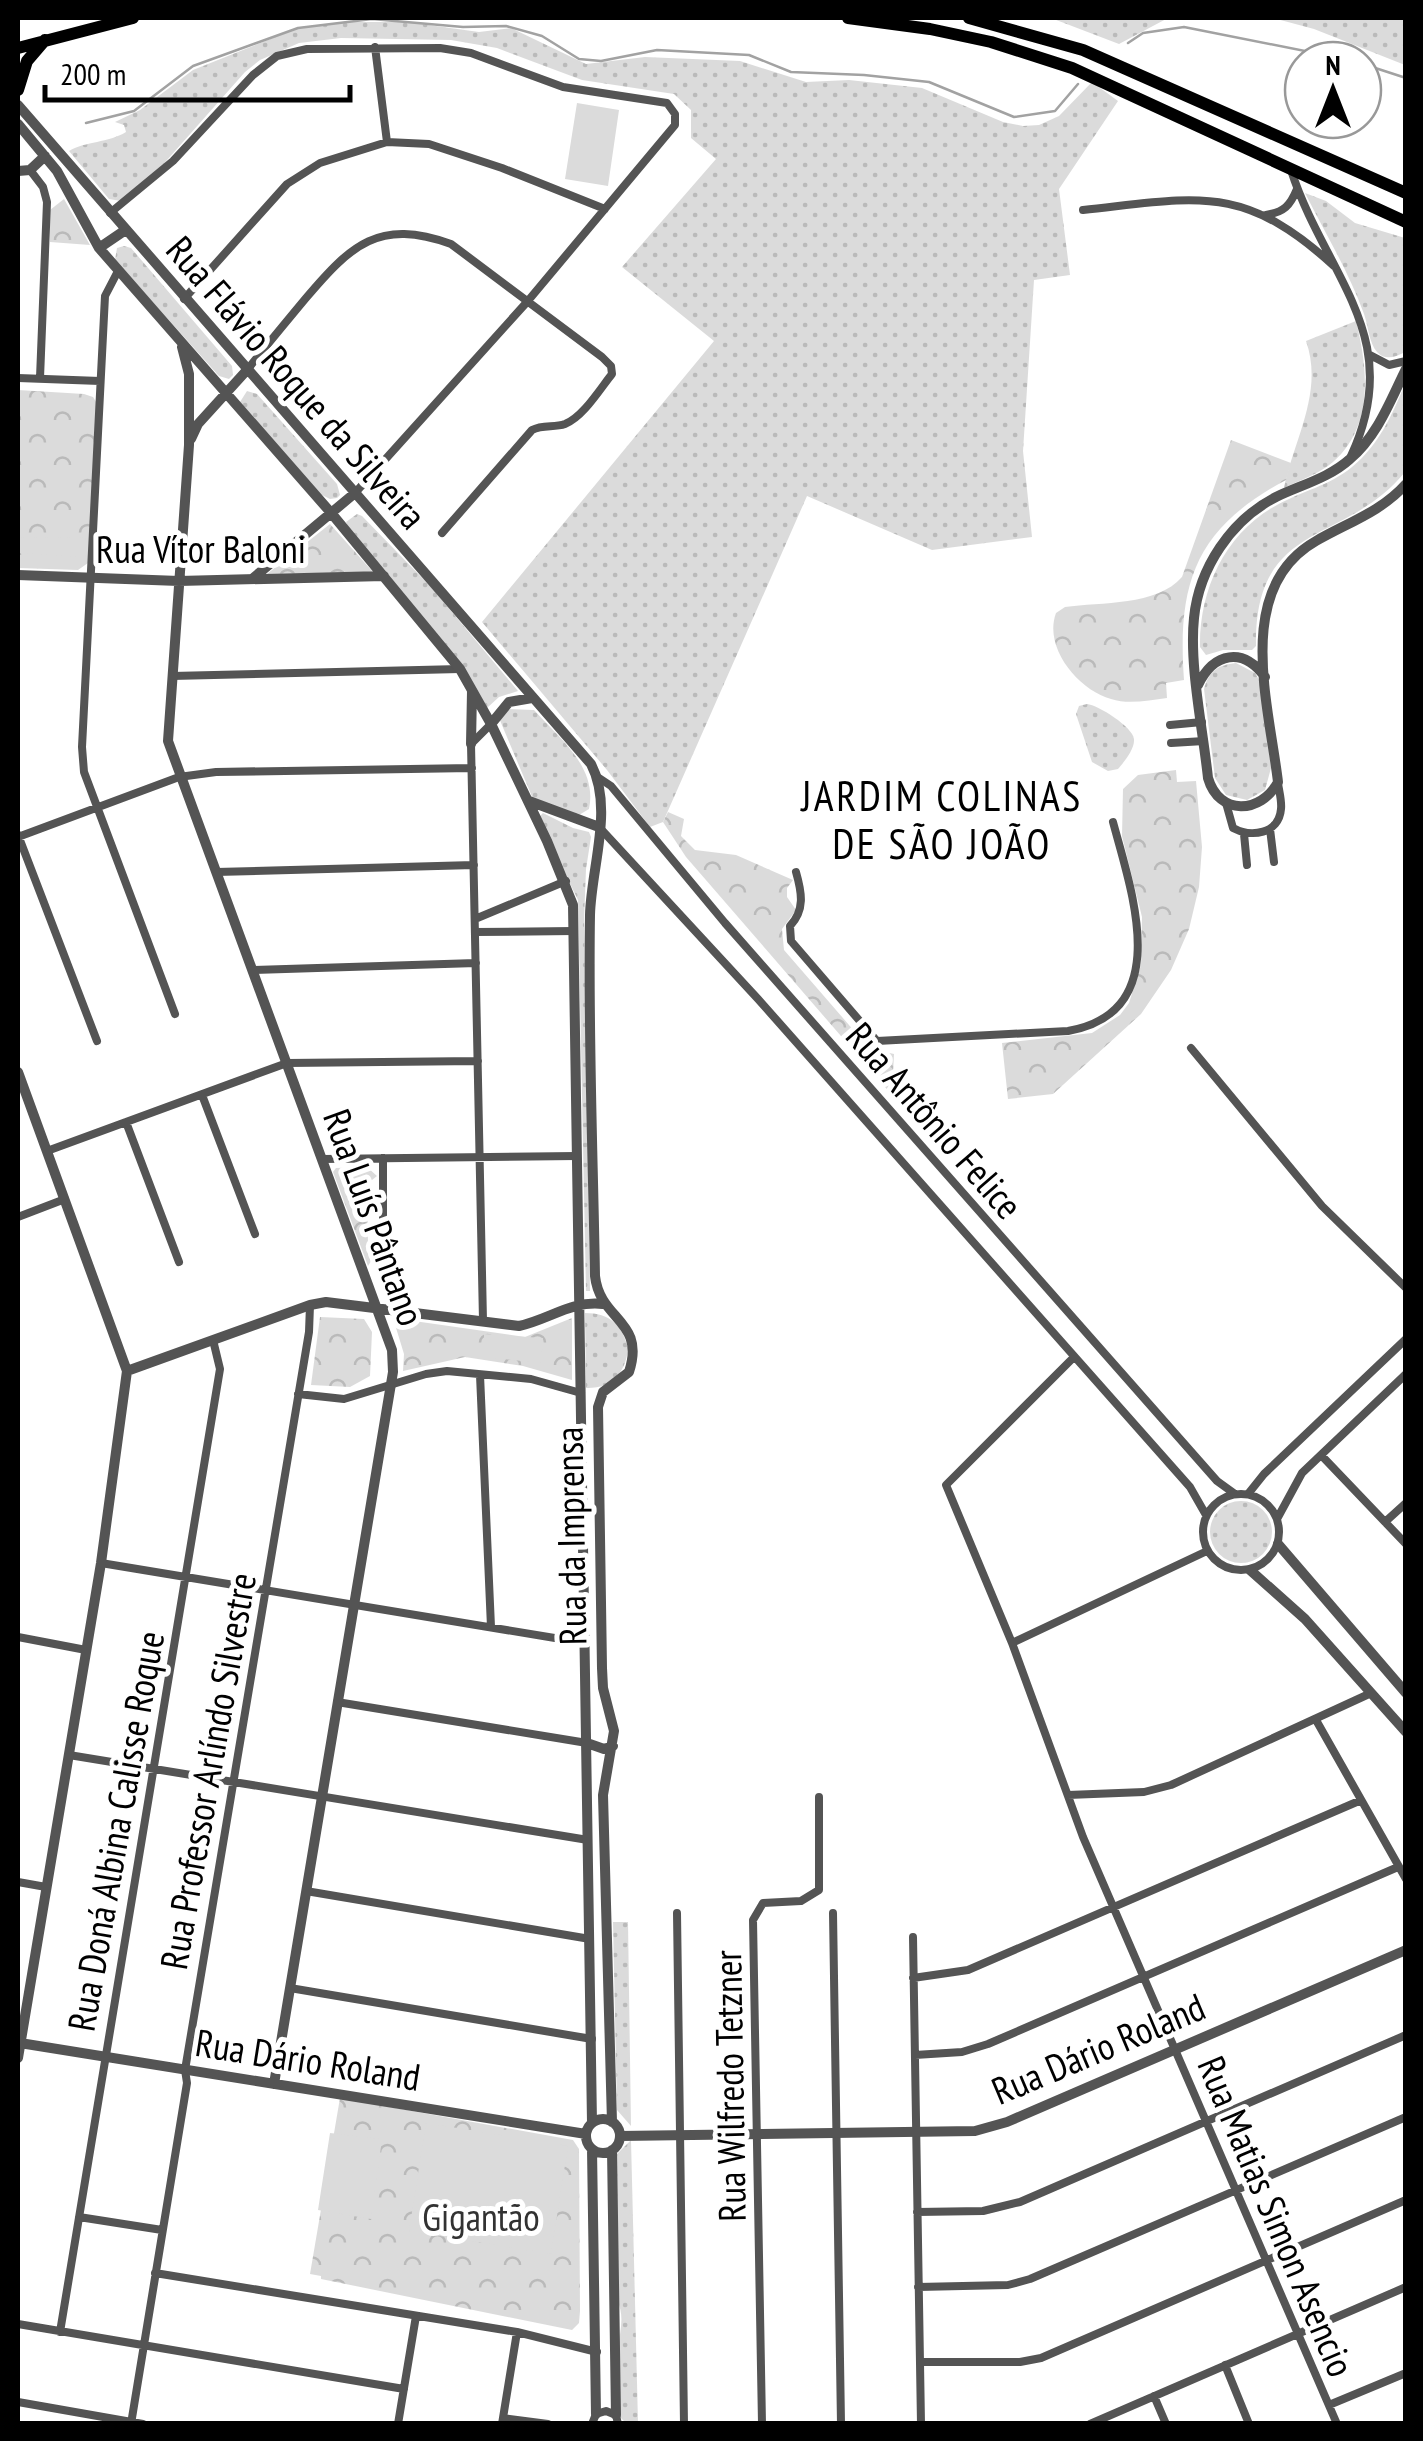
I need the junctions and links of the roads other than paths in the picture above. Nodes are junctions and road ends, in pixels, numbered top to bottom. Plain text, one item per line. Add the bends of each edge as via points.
1 (134, 18) edge
2 (848, 18) edge
3 (968, 18) edge
4 (44, 40) junction
5 (18, 48) edge
6 (375, 48) junction
7 (18, 90) edge
8 (18, 105) edge
9 (18, 124) edge
10 (387, 142) junction
11 (44, 156) junction
12 (1290, 168) junction
13 (30, 170) junction
14 (18, 171) edge
15 (66, 186) junction
16 (1297, 188) junction
17 (45, 194) junction
18 (1406, 194) edge
19 (605, 209) junction
20 (1083, 210) dead end
21 (110, 213) junction
22 (1266, 214) junction
23 (1406, 222) edge
24 (124, 231) junction
25 (100, 248) junction
26 (1337, 269) junction
27 (118, 271) junction
28 (184, 299) junction
29 (527, 302) junction
30 (181, 342) junction
31 (1370, 355) junction
32 (1406, 360) edge
33 (1406, 369) edge
34 (246, 370) junction
35 (18, 378) edge
36 (40, 378) junction
37 (100, 381) junction
38 (226, 392) junction
39 (215, 407) junction
40 (241, 410) junction
41 (188, 445) junction
42 (1350, 460) junction
43 (1406, 484) edge
44 (355, 493) junction
45 (332, 514) junction
46 (442, 534) dead end
47 (18, 575) edge
48 (384, 576) junction
49 (91, 580) junction
50 (251, 580) junction
51 (179, 582) junction
52 (460, 669) junction
53 (172, 676) junction
54 (1266, 678) junction
55 (1198, 685) junction
56 (472, 690) junction
57 (532, 698) junction
58 (1202, 722) junction
59 (492, 724) junction
60 (1170, 725) dead end
61 (1204, 741) junction
62 (1171, 743) dead end
63 (471, 744) junction
64 (472, 768) junction
65 (179, 777) junction
66 (599, 778) junction
67 (1278, 782) junction
68 (528, 801) junction
69 (1226, 803) junction
70 (97, 808) junction
71 (1113, 822) dead end
72 (599, 827) junction
73 (1270, 829) junction
74 (1244, 834) junction
75 (18, 836) edge
76 (1274, 862) dead end
77 (1246, 865) dead end
78 (474, 866) junction
79 (216, 872) junction
80 (796, 872) dead end
81 (566, 882) junction
82 (475, 919) junction
83 (574, 931) junction
84 (475, 932) junction
85 (476, 963) junction
86 (252, 970) junction
87 (175, 1014) dead end
88 (97, 1041) dead end
89 (1191, 1048) dead end
90 (478, 1061) junction
91 (288, 1064) junction
92 (18, 1072) edge
93 (202, 1094) junction
94 (126, 1122) junction
95 (47, 1151) junction
96 (578, 1156) junction
97 (480, 1157) junction
98 (383, 1158) junction
99 (323, 1159) junction
100 (65, 1199) junction
101 (18, 1217) edge
102 (255, 1234) dead end
103 (179, 1262) dead end
104 (383, 1262) dead end
105 (1406, 1288) edge
106 (581, 1304) junction
107 (603, 1304) junction
108 (310, 1305) junction
109 (378, 1308) junction
110 (484, 1320) junction
111 (1406, 1339) edge
112 (213, 1340) junction
113 (1074, 1358) junction
114 (127, 1371) junction
115 (1406, 1374) edge
116 (480, 1375) junction
117 (391, 1384) junction
118 (602, 1392) junction
119 (581, 1393) junction
120 (298, 1394) junction
121 (1321, 1455) junction
122 (1235, 1494) junction
123 (1248, 1494) junction
124 (1406, 1503) edge
125 (1206, 1515) junction
126 (1277, 1518) junction
127 (1385, 1522) junction
128 (1278, 1544) junction
129 (1406, 1544) edge
130 (1207, 1551) junction
131 (101, 1563) junction
132 (1250, 1570) junction
133 (186, 1577) junction
134 (265, 1590) junction
135 (354, 1604) junction
136 (491, 1628) junction
137 (18, 1638) edge
138 (1012, 1643) junction
139 (585, 1644) junction
140 (86, 1650) junction
141 (1406, 1693) edge
142 (1370, 1694) junction
143 (338, 1702) junction
144 (1316, 1720) junction
145 (1406, 1732) edge
146 (586, 1743) junction
147 (613, 1746) junction
148 (68, 1754) junction
149 (154, 1768) junction
150 (233, 1782) junction
151 (1068, 1795) junction
152 (322, 1796) junction
153 (820, 1797) dead end
154 (1359, 1801) junction
155 (588, 1840) junction
156 (1398, 1866) junction
157 (1406, 1879) edge
158 (18, 1882) edge
159 (46, 1888) junction
160 (306, 1892) junction
161 (1114, 1907) junction
162 (677, 1913) dead end
163 (833, 1913) dead end
164 (912, 1938) dead end
165 (590, 1939) junction
166 (1406, 1950) edge
167 (1144, 1976) junction
168 (913, 1978) junction
169 (290, 1988) junction
170 (1406, 2035) edge
171 (592, 2039) junction
172 (20, 2043) junction
173 (1175, 2049) junction
174 (915, 2055) junction
175 (105, 2057) junction
176 (18, 2058) edge
177 (185, 2070) junction
178 (274, 2084) junction
179 (1406, 2117) edge
180 (1206, 2121) junction
181 (612, 2122) junction
182 (589, 2128) junction
183 (916, 2132) junction
184 (836, 2133) junction
185 (757, 2134) junction
186 (620, 2136) junction
187 (680, 2136) junction
188 (592, 2149) junction
189 (612, 2150) junction
190 (1236, 2190) junction
191 (1406, 2200) edge
192 (917, 2212) junction
193 (79, 2217) junction
194 (162, 2230) junction
195 (1266, 2261) junction
196 (155, 2273) junction
197 (1406, 2286) edge
198 (918, 2287) junction
199 (416, 2316) junction
200 (18, 2324) edge
201 (60, 2332) junction
202 (517, 2332) junction
203 (1298, 2333) junction
204 (144, 2345) junction
205 (598, 2352) junction
206 (920, 2362) junction
207 (1225, 2365) junction
208 (1406, 2372) edge
209 (404, 2389) junction
210 (1154, 2396) junction
211 (18, 2402) edge
212 (1329, 2406) junction
213 (594, 2419) edge
214 (617, 2419) edge
215 (502, 2421) edge
216 (131, 2422) edge
217 (143, 2424) edge
218 (398, 2424) edge
219 (548, 2424) edge
220 (684, 2424) edge
221 (762, 2424) edge
222 (841, 2424) edge
223 (921, 2424) edge
224 (1090, 2424) edge
225 (1166, 2424) edge
226 (1250, 2424) edge
227 (1337, 2424) edge

1 - 4 main road
2 - 12 main road via 991,42 1072,68
3 - 18 main road via 1083,50
4 - 5 main road
4 - 7 main road
6 - 10 street
6 - 19 street via 440,48 563,88 667,103 675,125
6 - 21 street via 277,56 174,161
8 - 21 street, Rua Flávio Roque da Silveira
9 - 11 street, Rua Flávio Roque da Silveira
10 - 19 street via 430,144
10 - 28 street via 320,163 287,184
11 - 13 street
11 - 15 street, Rua Flávio Roque da Silveira
12 - 16 street
12 - 23 main road
13 - 14 street
13 - 17 street
15 - 17 street
15 - 25 street, Rua Flávio Roque da Silveira
16 - 22 street via 1288,207
16 - 26 street
17 - 36 street
19 - 29 street
20 - 22 street via 1204,200
21 - 24 street, Rua Flávio Roque da Silveira
22 - 26 street
24 - 25 street
24 - 28 street, Rua Flávio Roque da Silveira
25 - 27 street, Rua Flávio Roque da Silveira
26 - 31 street
27 - 30 street, Rua Flávio Roque da Silveira
27 - 37 street via 104,296
28 - 34 street, Rua Flávio Roque da Silveira
29 - 34 street via 451,244 396,234 362,243 339,260
29 - 44 street
29 - 46 street via 602,356 612,374 569,423 532,430
30 - 38 street, Rua Flávio Roque da Silveira
30 - 41 street, Rua Luís Pântano via 189,374
31 - 32 street via 1389,366
31 - 42 street via 1369,410
33 - 42 street via 1381,422
34 - 38 street
34 - 44 street, Rua Flávio Roque da Silveira
35 - 36 street
36 - 37 street
37 - 49 street
38 - 39 street
38 - 40 street, Rua Flávio Roque da Silveira
39 - 40 street
39 - 41 street
40 - 45 street, Rua Flávio Roque da Silveira
41 - 51 street, Rua Luís Pântano
42 - 55 street via 1272,499 1228,536 1200,587 1194,617
43 - 54 street via 1373,512 1314,542 1276,579 1262,632
44 - 45 street
44 - 57 street, Rua Flávio Roque da Silveira
45 - 48 street, Rua Flávio Roque da Silveira
45 - 50 street
47 - 49 street, Rua Vítor Baloni
48 - 50 street, Rua Vítor Baloni
48 - 52 street, Rua Flávio Roque da Silveira
49 - 51 street, Rua Vítor Baloni
49 - 70 street via 82,747
50 - 51 street, Rua Vítor Baloni
51 - 53 street, Rua Luís Pântano
52 - 53 street
52 - 56 street, Rua Flávio Roque da Silveira
53 - 65 street, Rua Luís Pântano via 168,741
54 - 55 street via 1246,659 1225,658
54 - 67 street
55 - 58 street
56 - 59 street, Rua Flávio Roque da Silveira
56 - 63 street
57 - 59 street via 509,702
57 - 66 street
58 - 60 street
58 - 61 street
59 - 63 street
59 - 68 street, Rua da Imprensa
61 - 62 street
61 - 69 street via 1211,789
63 - 64 street
64 - 65 street
64 - 78 street
65 - 70 street
65 - 79 street, Rua Luís Pântano
66 - 72 street, Rua da Imprensa
66 - 122 street, Rua Antônio Felice
67 - 69 street via 1260,803
67 - 73 street via 1281,809
68 - 72 street
68 - 81 street, Rua da Imprensa
69 - 74 street via 1233,828
70 - 75 street
70 - 87 street
71 - 80 street via 1136,906 1130,987 1103,1021 1068,1031 877,1041 791,941 790,926 800,915
72 - 107 street, Rua da Imprensa via 590,918 595,1276
72 - 113 street, Rua Antônio Felice
73 - 74 street
73 - 76 street
74 - 77 street
75 - 88 street
78 - 79 street
78 - 82 street
79 - 86 street, Rua Luís Pântano
81 - 82 street
81 - 83 street, Rua da Imprensa
82 - 84 street
83 - 84 street
83 - 96 street, Rua da Imprensa
84 - 85 street
85 - 86 street
85 - 90 street
86 - 91 street, Rua Luís Pântano
89 - 105 street via 1322,1206
90 - 91 street
90 - 97 street
91 - 93 street
91 - 99 street, Rua Luís Pântano
92 - 95 street
93 - 94 street
93 - 102 street
94 - 95 street
94 - 103 street
95 - 100 street
96 - 97 street
96 - 106 street, Rua da Imprensa
97 - 98 street
97 - 110 street
98 - 99 street
98 - 104 street, Rua Luís Pântano
99 - 109 street, Rua Luís Pântano
100 - 101 street
100 - 114 street
106 - 107 street
106 - 110 street via 519,1326
106 - 119 street, Rua da Imprensa
107 - 118 street, Rua da Imprensa via 634,1344 629,1372
108 - 109 street
108 - 112 street
108 - 120 street, Rua Professor Arlíndo Silvestre
109 - 110 street
109 - 117 street, Rua Luís Pântano via 392,1350
111 - 123 street
112 - 114 street
112 - 133 street, Rua Doná Albina Calisse Roque via 220,1369
113 - 125 street, Rua Antônio Felice via 1190,1487
113 - 138 street, Rua Matias Simon Asencio via 946,1485
114 - 131 street
115 - 121 street
116 - 117 street via 426,1374
116 - 119 street via 531,1379
116 - 136 street
117 - 120 street via 344,1399
117 - 135 street, Rua Luís Pântano
118 - 119 street
118 - 147 street, Rua da Imprensa via 602,1688
119 - 139 street, Rua da Imprensa
120 - 134 street, Rua Professor Arlíndo Silvestre
121 - 126 street via 1302,1473
121 - 127 street
122 - 123 street
122 - 125 street
123 - 126 street
124 - 127 street
125 - 130 street
126 - 128 street
127 - 129 street
128 - 132 street
128 - 141 street
130 - 132 street via 1225,1568
130 - 138 street
131 - 133 street
131 - 140 street
132 - 142 street via 1305,1618
133 - 134 street
133 - 149 street, Rua Doná Albina Calisse Roque
134 - 135 street
134 - 150 street, Rua Professor Arlíndo Silvestre
135 - 136 street
135 - 143 street, Rua Luís Pântano
136 - 139 street
137 - 140 street
138 - 151 street, Rua Matias Simon Asencio
139 - 146 street, Rua da Imprensa
140 - 148 street
142 - 144 street
142 - 145 street
143 - 146 street
143 - 152 street, Rua Luís Pântano
144 - 151 street via 1171,1785
144 - 154 street
146 - 147 street
146 - 155 street, Rua da Imprensa
147 - 181 street, Rua da Imprensa via 603,1795
148 - 149 street
148 - 159 street
149 - 150 street
149 - 175 street, Rua Doná Albina Calisse Roque
150 - 152 street
150 - 177 street, Rua Professor Arlíndo Silvestre
151 - 161 street, Rua Matias Simon Asencio
152 - 155 street
152 - 160 street, Rua Luís Pântano
153 - 185 street, Rua Wilfredo Tetzner via 819,1890 801,1901 763,1904 753,1920
154 - 156 street
154 - 161 street
155 - 165 street, Rua da Imprensa
156 - 157 street
156 - 167 street
158 - 159 street
159 - 172 street
160 - 165 street
160 - 169 street, Rua Luís Pântano
161 - 167 street, Rua Matias Simon Asencio
161 - 168 street via 968,1970
162 - 187 street
163 - 184 street
164 - 168 street
165 - 171 street, Rua da Imprensa
166 - 173 street, Rua Dário Roland
167 - 173 street, Rua Matias Simon Asencio
167 - 174 street via 988,2044
168 - 174 street
169 - 171 street
169 - 178 street, Rua Luís Pântano
170 - 180 street
171 - 182 street, Rua da Imprensa
172 - 175 street, Rua Dário Roland
172 - 176 street
173 - 180 street, Rua Matias Simon Asencio
173 - 183 street, Rua Dário Roland via 1007,2122 975,2131
174 - 183 street
175 - 177 street, Rua Dário Roland
175 - 193 street, Rua Doná Albina Calisse Roque
177 - 178 street, Rua Dário Roland
177 - 194 street, Rua Professor Arlíndo Silvestre
178 - 182 street, Rua Dário Roland
179 - 190 street
180 - 190 street, Rua Matias Simon Asencio
180 - 192 street via 1001,2208
181 - 182 street via 598,2120
181 - 186 street, Rua da Imprensa
182 - 188 street, Rua da Imprensa
183 - 184 street, Rua Dário Roland
183 - 192 street
184 - 185 street, Rua Dário Roland
184 - 222 street
185 - 187 street, Rua Dário Roland
185 - 221 street, Rua Wilfredo Tetzner
186 - 187 street, Rua Dário Roland
186 - 189 street
187 - 220 street
188 - 189 street
188 - 205 street, Rua da Imprensa
189 - 214 street, Rua da Imprensa
190 - 195 street, Rua Matias Simon Asencio
190 - 198 street via 1030,2279
191 - 195 street
192 - 198 street
193 - 194 street
193 - 201 street, Rua Doná Albina Calisse Roque
194 - 196 street, Rua Professor Arlíndo Silvestre
195 - 203 street, Rua Matias Simon Asencio
195 - 206 street via 1041,2358
196 - 199 street
196 - 204 street, Rua Professor Arlíndo Silvestre
197 - 203 street
198 - 206 street
199 - 202 street
199 - 209 street
200 - 201 street
201 - 204 street
202 - 205 street
202 - 215 street
203 - 207 street
203 - 212 street, Rua Matias Simon Asencio
204 - 209 street
204 - 216 street, Rua Professor Arlíndo Silvestre
205 - 213 street, Rua da Imprensa
206 - 223 street
207 - 210 street
207 - 226 street
208 - 212 street
209 - 218 street
210 - 224 street
210 - 225 street
211 - 216 street
212 - 227 street, Rua Matias Simon Asencio
213 - 214 street, Rua da Imprensa via 606,2411
215 - 219 street
216 - 217 street

